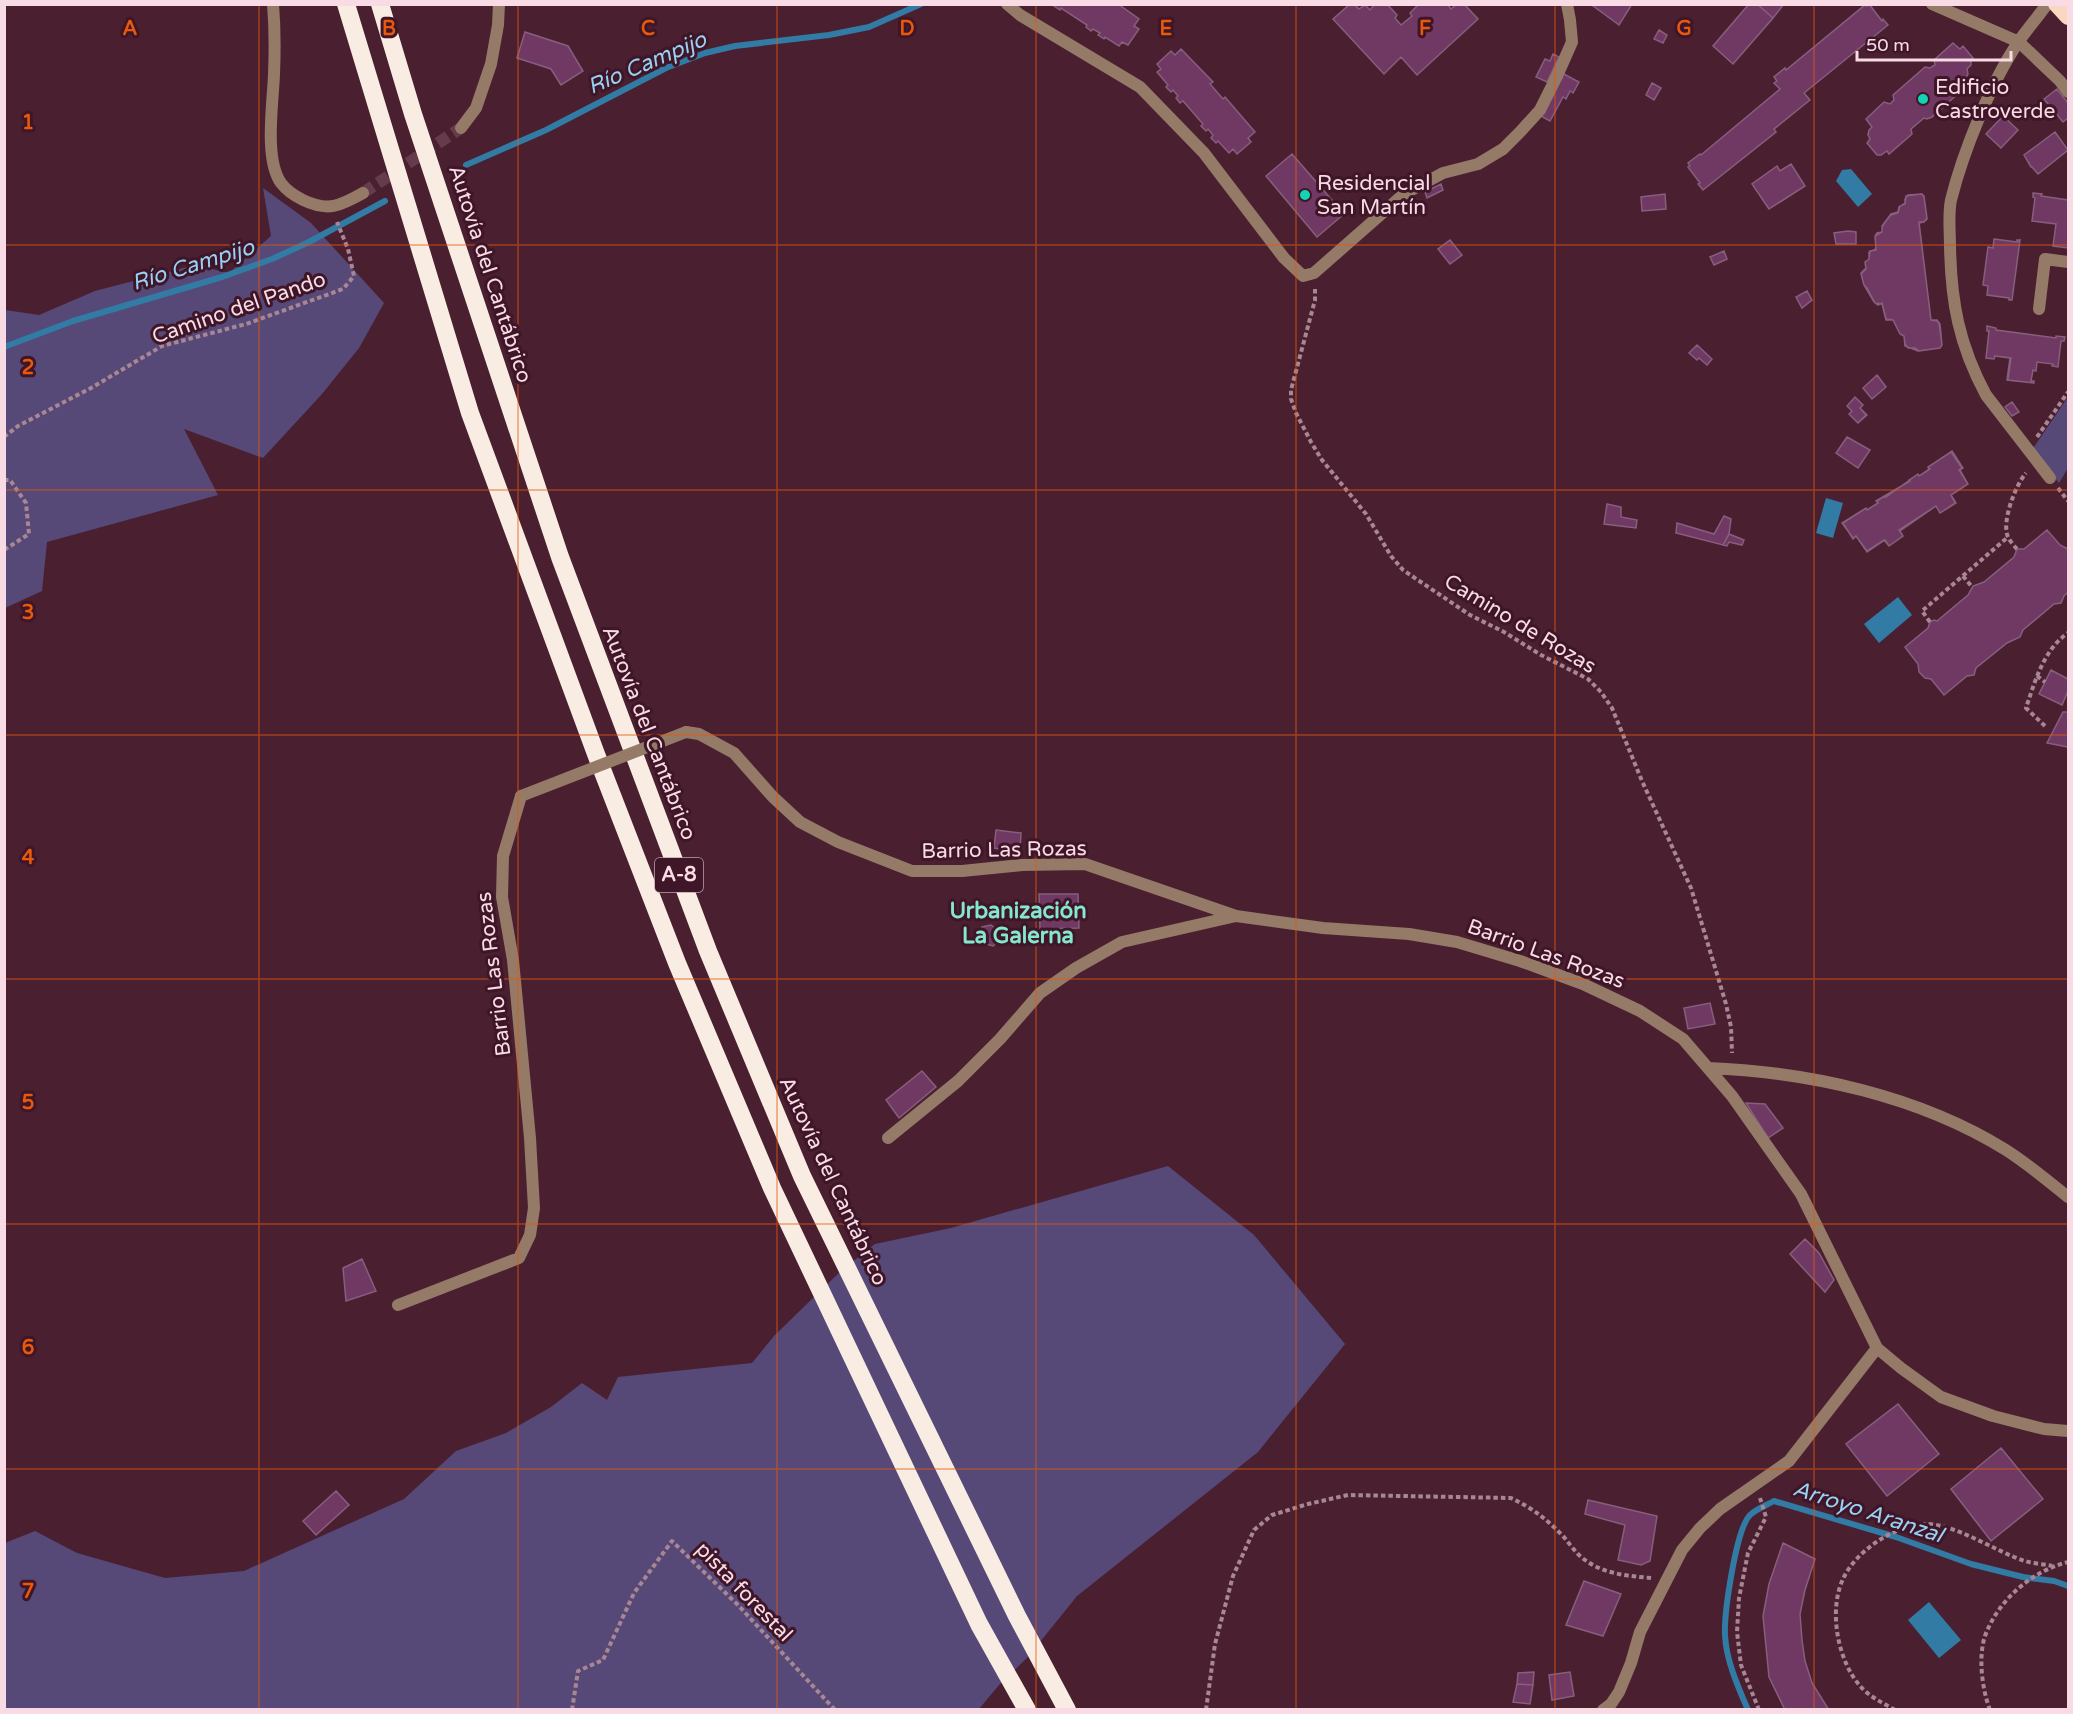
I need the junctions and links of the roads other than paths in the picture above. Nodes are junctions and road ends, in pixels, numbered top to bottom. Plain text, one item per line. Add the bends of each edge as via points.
1 (273, 4) edge
2 (346, 4) edge
3 (380, 4) edge
4 (499, 4) edge
5 (1007, 4) edge
6 (1567, 4) edge
7 (1932, 4) edge
8 (2047, 4) edge
9 (2056, 4) edge
10 (2068, 17) edge
11 (2019, 42) junction
12 (2068, 92) edge
13 (461, 128) tunnel mouth
14 (363, 193) tunnel mouth
15 (2068, 262) edge
16 (2039, 309) dead end
17 (2050, 478) dead end
18 (1236, 916) junction
19 (1708, 1068) junction
20 (888, 1138) dead end
21 (2068, 1197) edge
22 (398, 1305) dead end
23 (1877, 1348) junction
24 (2068, 1431) edge
25 (1027, 1710) edge
26 (1067, 1710) edge
27 (1603, 1710) edge

1 - 14 street via 276,29 272,159 281,182 295,196 318,207 347,202
2 - 25 highway, A-8 via 470,413 677,963 777,1199 979,1624
3 - 26 highway, Autovía del Cantábrico / A-8 via 560,557 708,951 802,1176 1017,1616
4 - 13 street via 491,64 476,108
5 - 6 street via 1140,87 1204,153 1284,258 1303,276 1314,273 1404,194 1443,173 1478,164 1503,149 1519,133 1540,110 1572,42
7 - 11 street
8 - 11 street
9 - 10 highway
11 - 12 street
11 - 17 street via 1978,123 1951,202 1950,265 1961,338 1978,380
15 - 16 street via 2045,260
18 - 19 street, Barrio Las Rozas via 1419,935 1520,961 1640,1011 1683,1039
18 - 20 street, Barrio Las Rozas via 1122,942 1076,968 1040,993 958,1081
18 - 22 street, Barrio Las Rozas, bridge via 1085,864 912,871 838,842 800,822 734,753 699,734 686,732 521,796 503,856 502,897 513,960 530,1138 534,1208 530,1235 519,1258
19 - 21 street via 1788,1077 1881,1096 1921,1109 2005,1150
19 - 23 street, Barrio Las Rozas via 1801,1194
23 - 24 street via 1941,1397 1993,1416
23 - 27 street via 1789,1461 1720,1509 1682,1550 1640,1632 1619,1692

